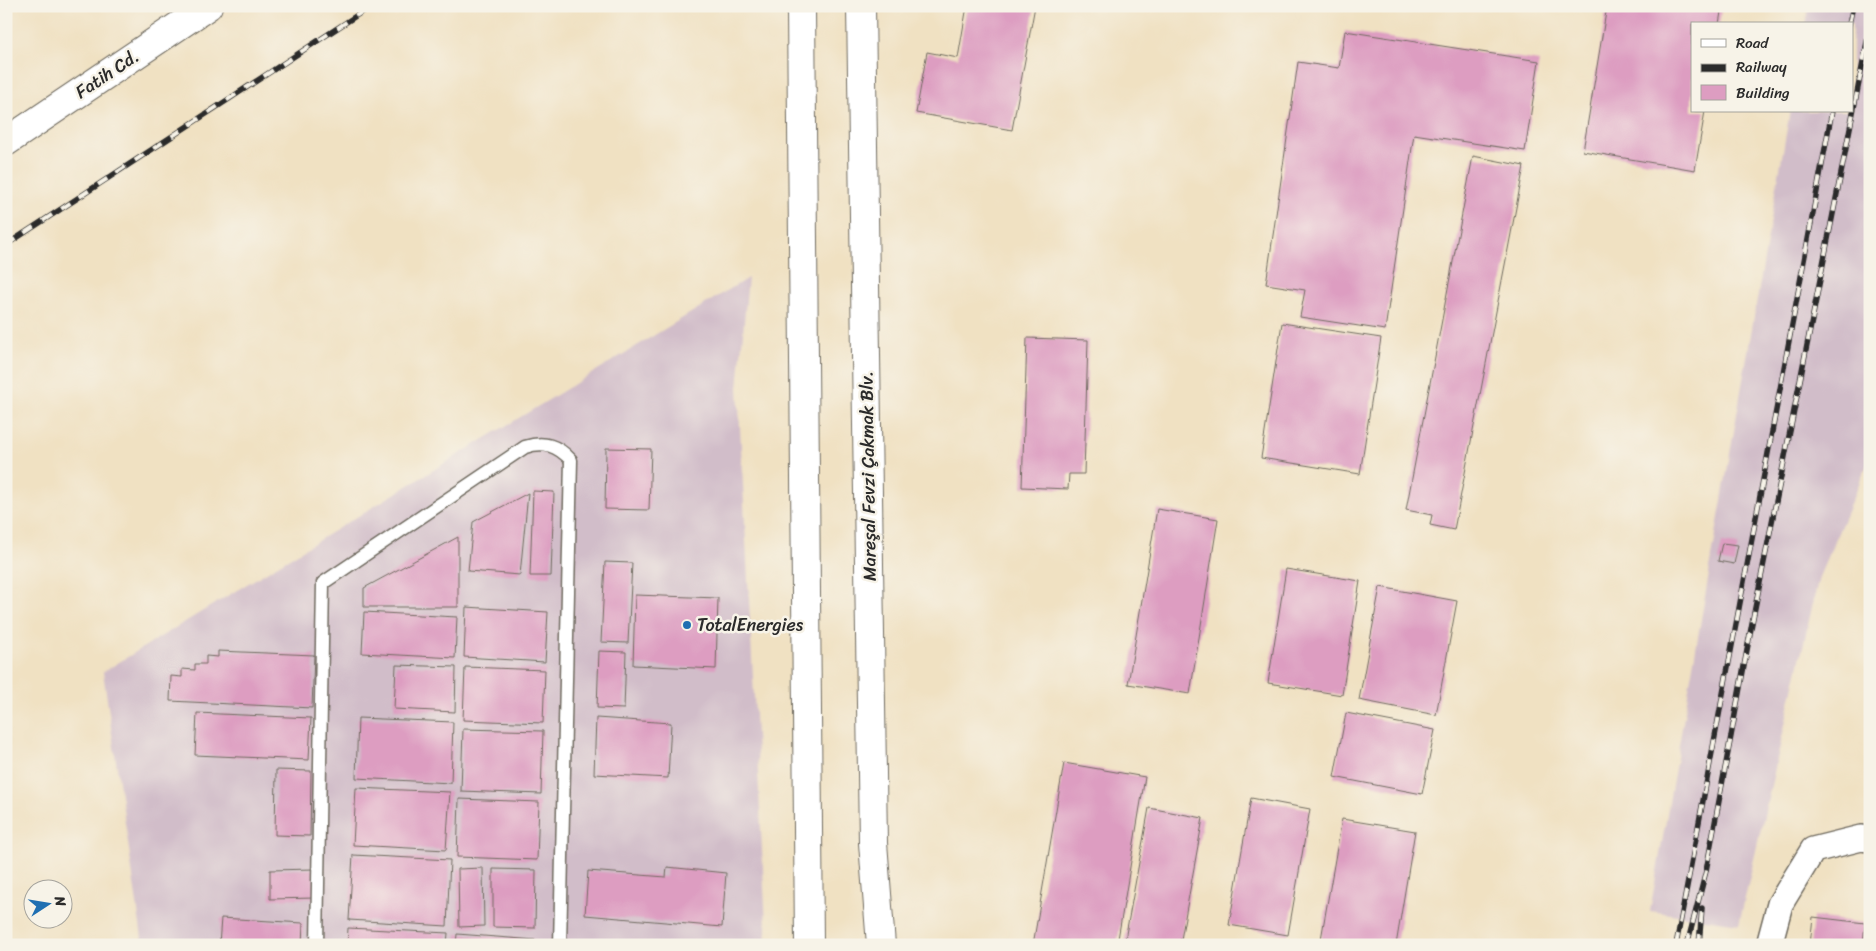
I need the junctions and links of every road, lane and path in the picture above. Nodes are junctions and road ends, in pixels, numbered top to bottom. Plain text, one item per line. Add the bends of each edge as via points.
1 (208, 6) edge
2 (801, 6) edge
3 (861, 6) edge
4 (6, 142) edge
5 (1870, 840) edge
6 (317, 945) edge
7 (560, 945) edge
8 (809, 945) edge
9 (880, 945) edge
10 (1769, 945) edge

1 - 4 main road, Fatih Cd.
2 - 8 main road
3 - 9 main road, Mareşal Fevzi Çakmak Blv. via 873,843
5 - 10 street via 1861,838 1813,850 1780,904
6 - 7 lane via 323,583 525,447 544,444 554,446 571,460

